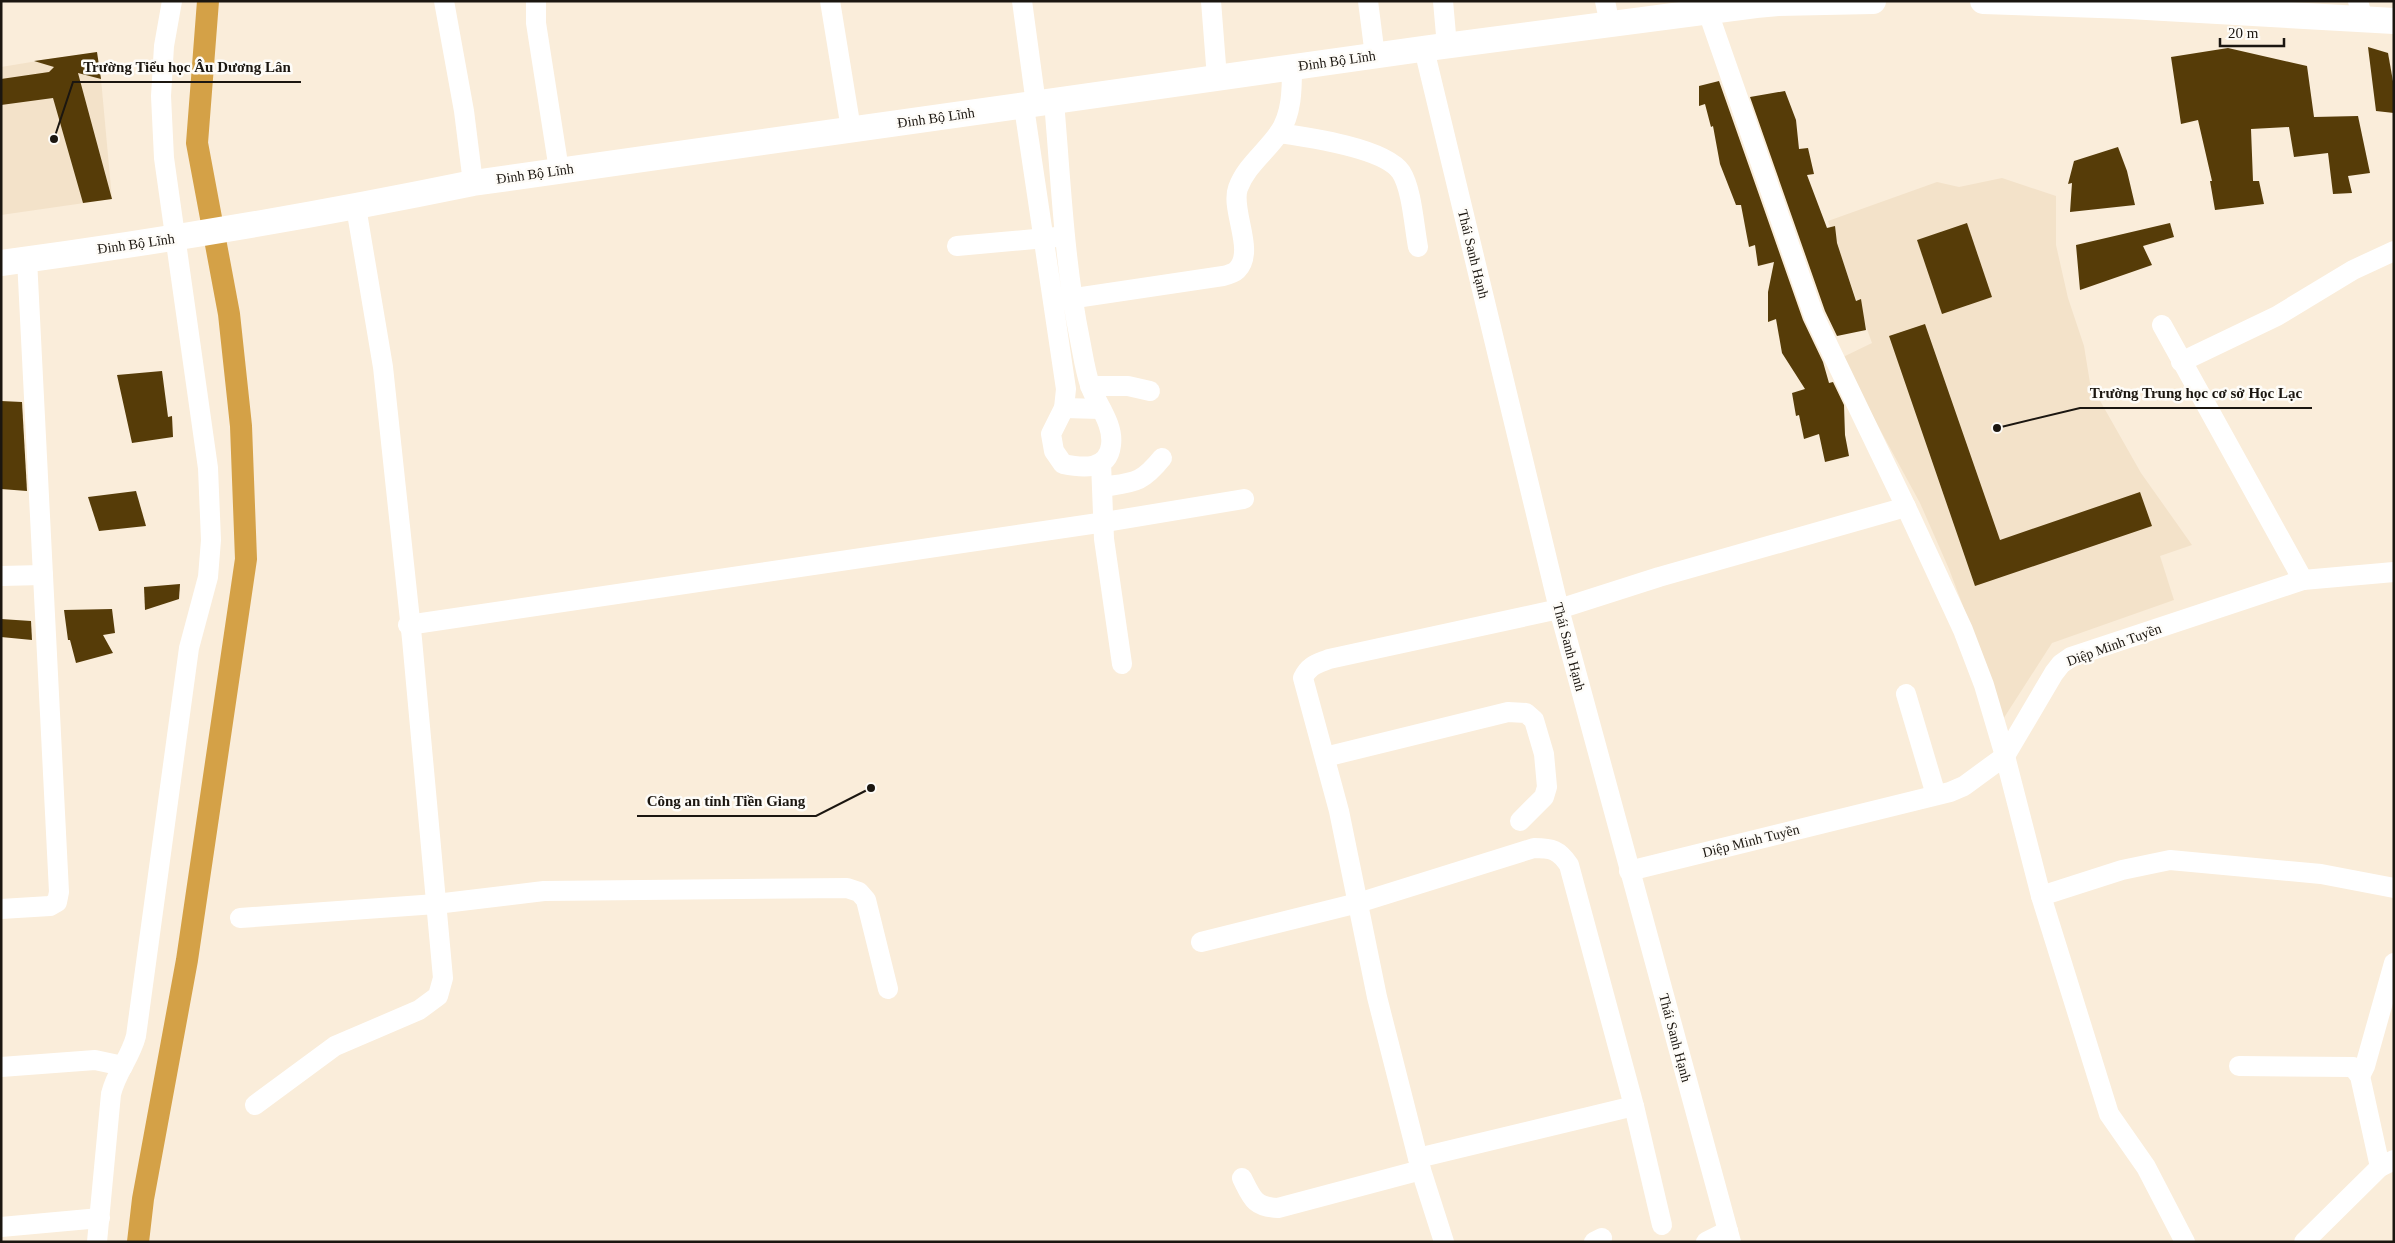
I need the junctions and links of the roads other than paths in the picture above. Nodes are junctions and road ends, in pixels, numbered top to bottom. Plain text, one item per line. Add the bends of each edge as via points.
1 (172, 1) edge
2 (444, 1) edge
3 (536, 1) edge
4 (830, 1) edge
5 (1022, 1) edge
6 (1211, 1) edge
7 (1368, 1) edge
8 (1443, 1) edge
9 (1873, 1) edge
10 (1983, 1) edge
11 (1756, 3) edge
12 (2361, 11) edge
13 (1708, 12) junction
14 (1608, 13) edge
15 (2394, 21) edge
16 (1436, 47) junction
17 (1375, 56) junction
18 (1292, 67) junction
19 (1217, 78) junction
20 (1038, 104) junction
21 (851, 129) junction
22 (1279, 133) junction
23 (559, 170) junction
24 (473, 183) junction
25 (356, 207) junction
26 (1066, 235) junction
27 (181, 237) junction
28 (1043, 239) junction
29 (957, 246) dead end
30 (1418, 247) dead end
31 (2394, 251) edge
32 (27, 259) junction
33 (1, 263) edge
34 (1074, 298) junction
35 (1053, 301) junction
36 (2162, 326) dead end
37 (2181, 362) junction
38 (1090, 386) junction
39 (1150, 391) dead end
40 (1064, 408) junction
41 (1101, 409) junction
42 (1162, 458) dead end
43 (1100, 463) junction
44 (1102, 488) junction
45 (1244, 499) dead end
46 (1906, 507) junction
47 (1105, 522) junction
48 (2394, 572) edge
49 (43, 575) junction
50 (1, 576) edge
51 (2303, 580) junction
52 (1559, 609) junction
53 (408, 625) junction
54 (1122, 664) dead end
55 (1906, 694) dead end
56 (2005, 756) junction
57 (1325, 757) junction
58 (1936, 795) junction
59 (1520, 821) dead end
60 (1629, 871) junction
61 (2394, 888) edge
62 (2041, 896) junction
63 (1358, 903) junction
64 (436, 904) junction
65 (1, 909) edge
66 (240, 918) dead end
67 (1201, 942) dead end
68 (2394, 963) edge
69 (888, 989) dead end
70 (123, 1066) junction
71 (2240, 1066) dead end
72 (1, 1067) edge
73 (2360, 1076) junction
74 (254, 1104) dead end
75 (1634, 1106) junction
76 (1420, 1164) junction
77 (2387, 1164) edge
78 (1242, 1178) dead end
79 (100, 1218) junction
80 (1662, 1225) dead end
81 (1, 1227) edge
82 (1730, 1236) edge
83 (97, 1242) edge
84 (1444, 1242) edge
85 (1706, 1242) edge
86 (2185, 1242) edge
87 (2304, 1242) edge

1 - 27 street via 164,46 161,96 164,158
2 - 24 street
3 - 23 street via 536,23
4 - 21 street
5 - 20 street
6 - 19 street
7 - 17 street
8 - 16 street, Thái Sanh Hạnh
9 - 11 main road, Đinh Bộ Lĩnh
10 - 12 main road
11 - 13 main road, Đinh Bộ Lĩnh
12 - 15 main road
13 - 14 main road, Đinh Bộ Lĩnh
13 - 46 street via 1814,316
14 - 16 main road, Đinh Bộ Lĩnh
16 - 17 main road, Đinh Bộ Lĩnh
16 - 52 street, Thái Sanh Hạnh
17 - 18 main road, Đinh Bộ Lĩnh
18 - 19 main road, Đinh Bộ Lĩnh
18 - 22 street via 1292,92
19 - 20 main road, Đinh Bộ Lĩnh
20 - 21 main road, Đinh Bộ Lĩnh
20 - 26 street
20 - 28 street
21 - 23 main road, Đinh Bộ Lĩnh
22 - 30 street via 1333,141 1387,160 1401,171 1407,186
22 - 34 street via 1237,189 1244,242 1237,270 1223,276
23 - 24 main road, Đinh Bộ Lĩnh
24 - 25 main road, Đinh Bộ Lĩnh
25 - 27 main road, Đinh Bộ Lĩnh
25 - 53 street via 383,367
26 - 28 street
26 - 34 street
27 - 32 main road, Đinh Bộ Lĩnh
27 - 70 street via 208,468 212,540 208,577 189,648 136,1036
28 - 29 street
28 - 35 street
31 - 37 street via 2353,270 2277,316
32 - 33 main road, Đinh Bộ Lĩnh
32 - 49 street
34 - 35 street
34 - 38 street
35 - 40 street via 1066,388
36 - 37 street
37 - 51 street
38 - 39 street via 1128,386
38 - 41 street
40 - 41 street
40 - 43 street via 1051,434 1054,450 1063,464 1082,468
41 - 43 street via 1110,430 1111,445 1106,458
42 - 44 street via 1147,476
43 - 44 street
44 - 47 street
45 - 47 street
46 - 52 street via 1677,571
46 - 56 street via 1963,630 1984,685
47 - 53 street
47 - 54 street via 1104,539
48 - 51 street, Diệp Minh Tuyền
49 - 50 street
49 - 65 street via 59,892 57,902 50,906
51 - 56 street, Diệp Minh Tuyền via 2071,658 2054,673
52 - 57 street via 1312,665 1303,678
52 - 60 street, Thái Sanh Hạnh
53 - 64 street via 412,638
55 - 58 street
56 - 58 street, Diệp Minh Tuyền via 1964,786
56 - 62 street
57 - 59 street via 1508,712 1526,713 1534,720 1544,754 1547,787 1544,797
57 - 63 street
58 - 60 street, Diệp Minh Tuyền
60 - 82 street, Thái Sanh Hạnh
61 - 62 street via 2321,874 2170,860 2122,870
62 - 86 street via 2109,1114 2146,1167
63 - 67 street
63 - 75 street via 1534,848 1551,848 1561,854 1569,865
63 - 76 street via 1377,997
64 - 66 street
64 - 69 street via 544,891 847,888 859,892 866,900
64 - 74 street via 443,978 438,996 419,1010 335,1046
68 - 73 street
70 - 72 street via 95,1060
70 - 79 street via 111,1094
71 - 73 street via 2353,1067
73 - 77 street
75 - 76 street
75 - 80 street
76 - 78 street via 1278,1208 1264,1208 1253,1200
76 - 84 street
77 - 87 street
79 - 81 street
79 - 83 street
82 - 85 street

